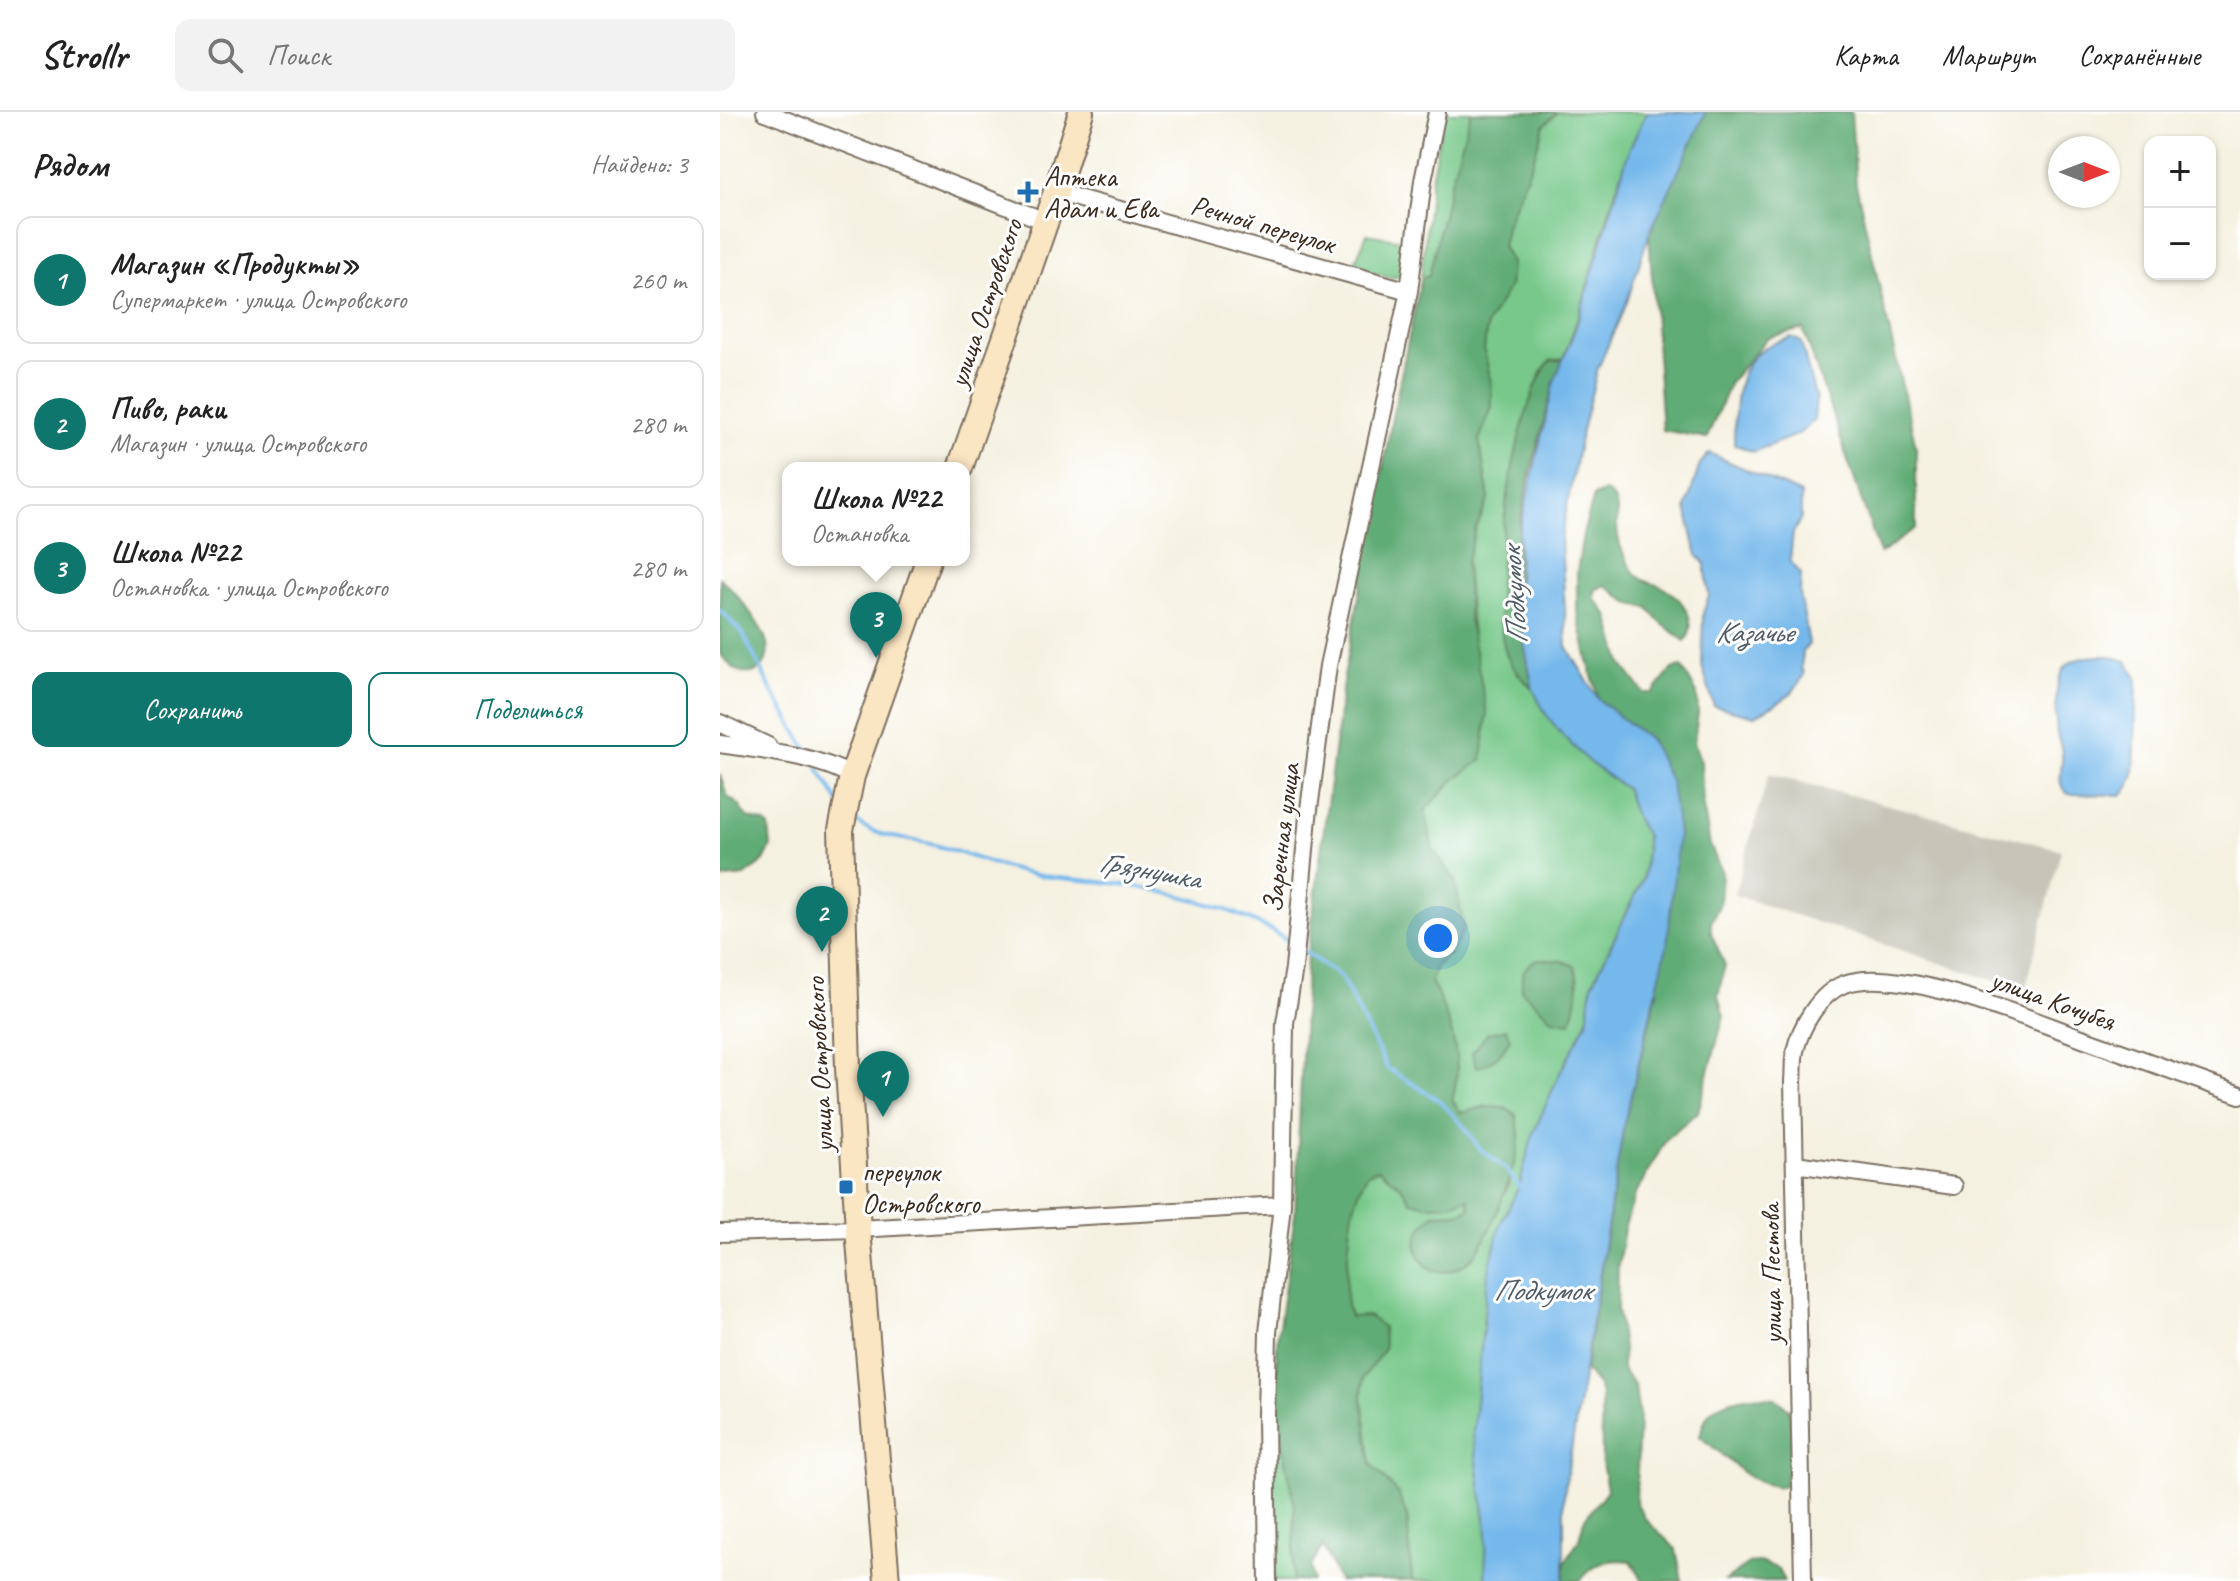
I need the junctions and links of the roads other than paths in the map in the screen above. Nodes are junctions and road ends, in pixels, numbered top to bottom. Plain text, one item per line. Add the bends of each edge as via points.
1 (765, 112) edge
2 (1081, 112) edge
3 (1437, 112) edge
4 (1056, 192) junction
5 (1045, 221) junction
6 (1409, 291) junction
7 (962, 462) edge
8 (926, 566) edge
9 (720, 723) edge
10 (720, 744) edge
11 (784, 754) junction
12 (850, 782) junction
13 (1843, 985) joint
14 (2240, 1095) edge
15 (1795, 1164) junction
16 (1954, 1186) dead end
17 (1282, 1205) junction
18 (858, 1229) junction
19 (720, 1233) edge
20 (887, 1581) edge
21 (1268, 1581) edge
22 (1803, 1581) edge

1 - 5 street
2 - 4 street, улица Островского
3 - 6 street, Заречная улица
4 - 5 street, улица Островского
4 - 6 street, Речной переулок
5 - 7 street, улица Островского
6 - 17 street, Заречная улица via 1328,666 1285,1023
8 - 12 street, улица Островского
9 - 11 street
10 - 11 street
11 - 12 street via 829,765
12 - 18 street, улица Островского via 841,830
13 - 14 street, улица Кочубея via 1899,982 1971,998
13 - 15 street, улица Пестова via 1817,1004 1795,1051
15 - 16 street
15 - 22 street, улица Пестова
17 - 18 street
17 - 21 street, Заречная улица via 1268,1333
18 - 19 street
18 - 20 street, улица Островского

